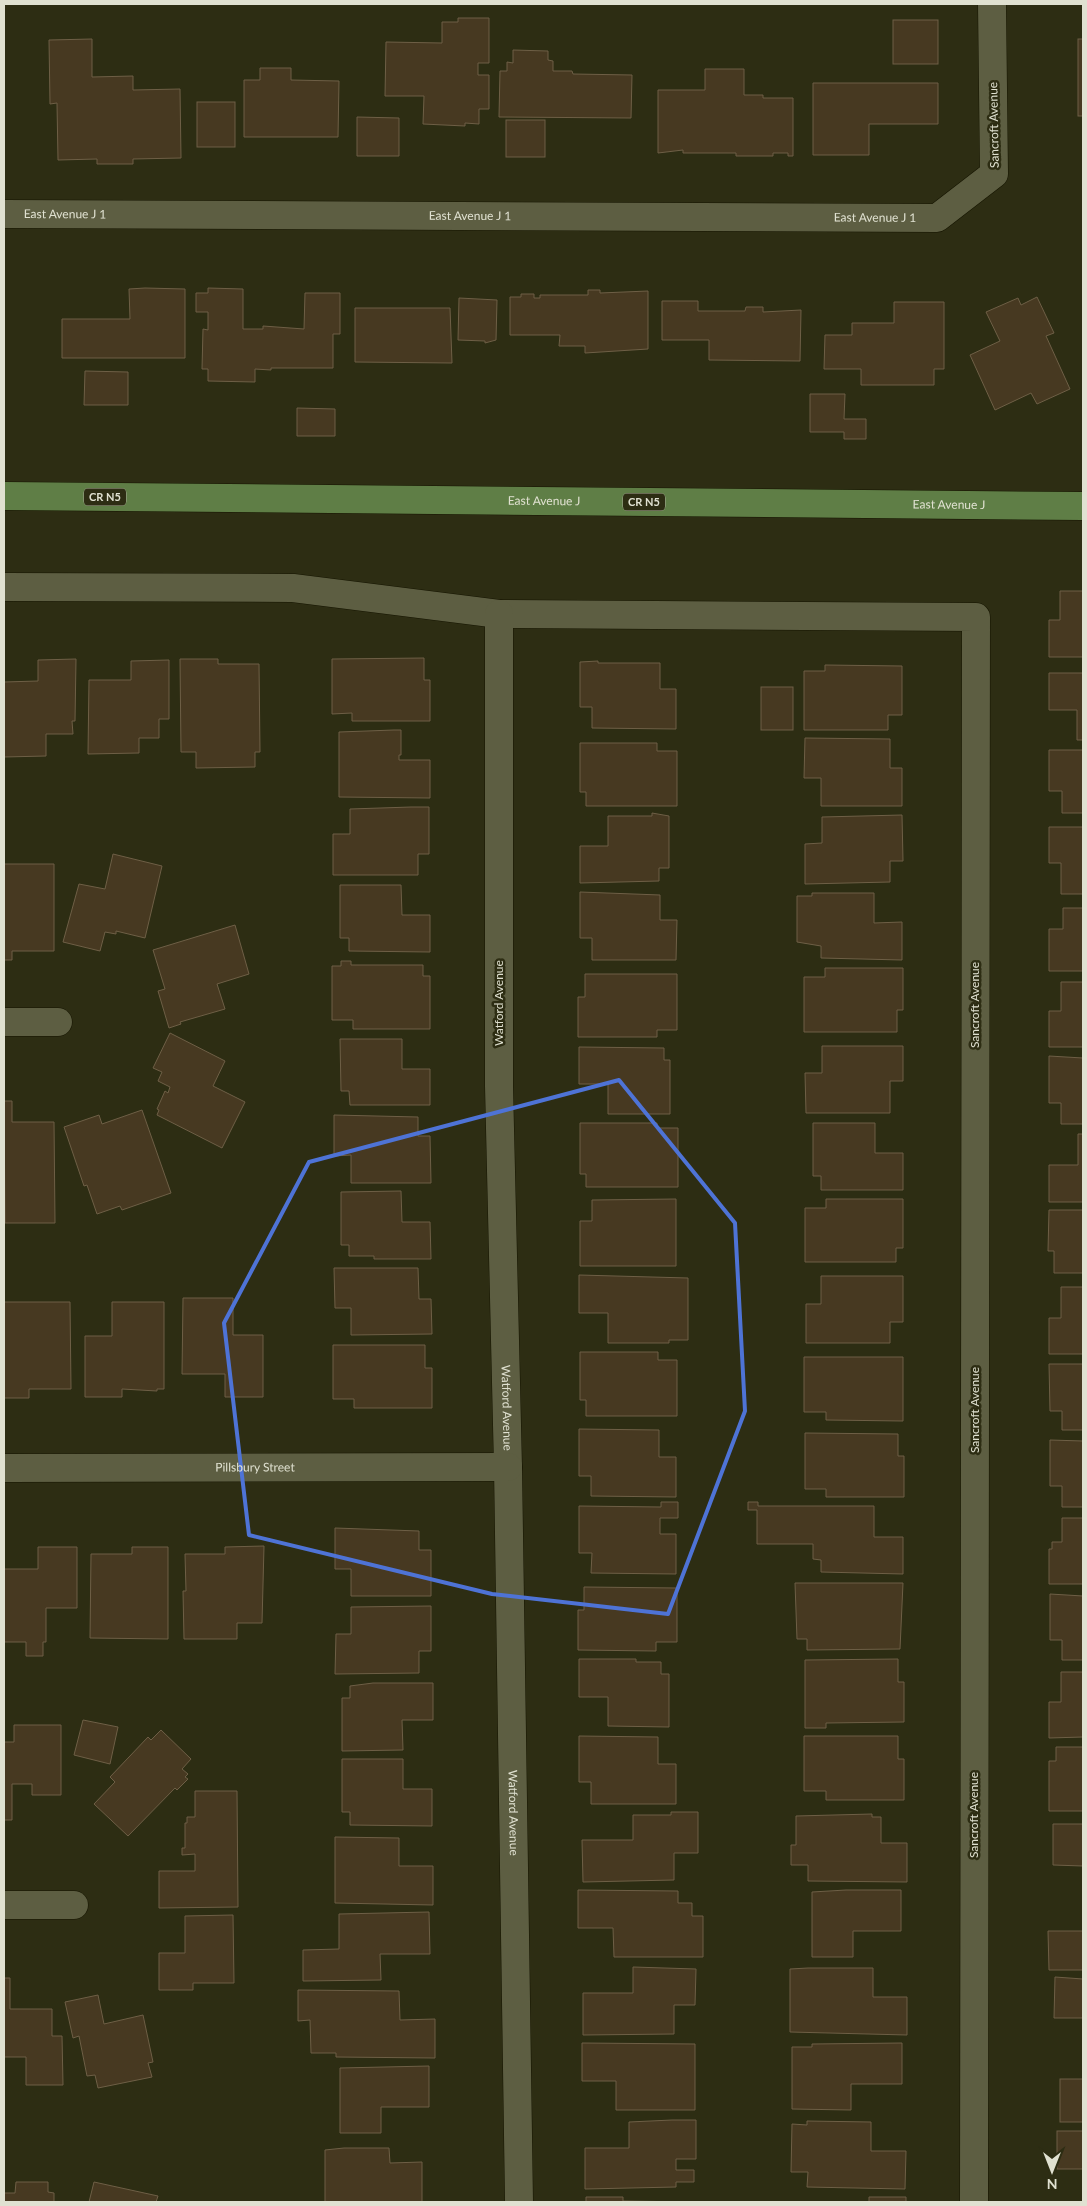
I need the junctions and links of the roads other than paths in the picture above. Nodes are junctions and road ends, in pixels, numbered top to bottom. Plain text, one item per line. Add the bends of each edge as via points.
1 (992, 4) edge
2 (4, 214) edge
3 (937, 218) joint
4 (4, 496) edge
5 (1083, 506) edge
6 (4, 587) edge
7 (499, 614) junction
8 (4, 1022) edge
9 (58, 1022) dead end
10 (508, 1467) junction
11 (4, 1468) edge
12 (4, 1905) edge
13 (74, 1905) dead end
14 (519, 2202) edge
15 (974, 2202) edge

1 - 3 street, Sancroft Avenue via 994,174
2 - 3 street, East Avenue J 1
4 - 5 main road, East Avenue J / CR N5
6 - 7 street via 293,588
7 - 10 street, Watford Avenue via 499,1086
7 - 15 street, Sancroft Avenue via 976,617
8 - 9 street
10 - 11 street, Pillsbury Street
10 - 14 street, Watford Avenue
12 - 13 street

